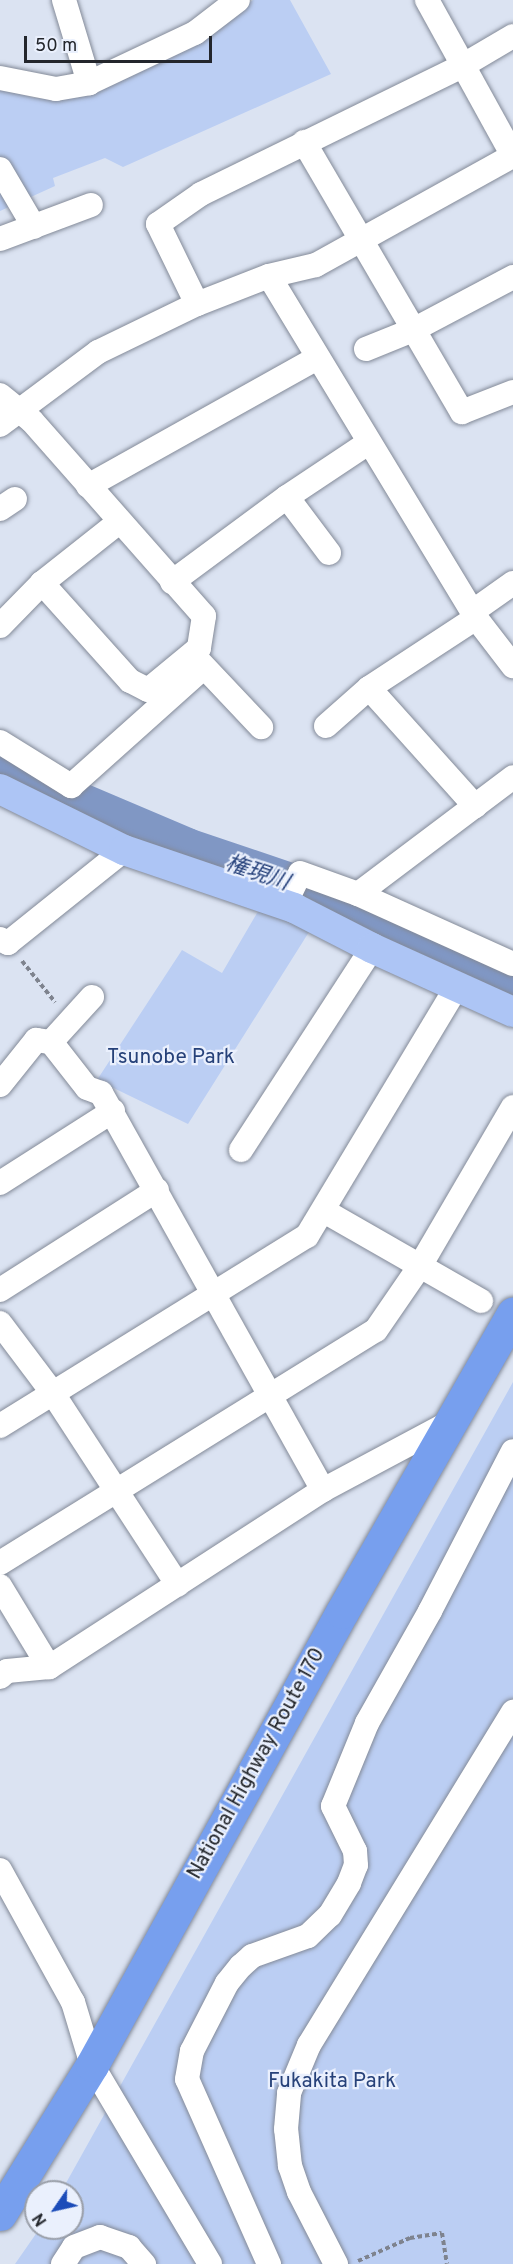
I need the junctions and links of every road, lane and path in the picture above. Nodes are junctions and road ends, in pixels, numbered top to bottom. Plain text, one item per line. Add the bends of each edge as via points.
1 (64, 0) edge
2 (238, 0) edge
3 (427, 0) edge
4 (513, 36) edge
5 (462, 66) junction
6 (0, 78) edge
7 (89, 83) junction
8 (304, 142) junction
9 (513, 156) edge
10 (0, 169) edge
11 (91, 205) dead end
12 (34, 227) junction
13 (0, 239) edge
14 (364, 240) junction
15 (269, 276) junction
16 (513, 277) edge
17 (197, 304) junction
18 (413, 330) junction
19 (366, 349) dead end
20 (315, 359) junction
21 (513, 392) edge
22 (0, 396) edge
23 (9, 419) edge
24 (368, 443) junction
25 (88, 486) junction
26 (287, 497) junction
27 (119, 522) junction
28 (329, 553) dead end
29 (172, 582) junction
30 (42, 583) junction
31 (513, 583) edge
32 (474, 615) junction
33 (0, 626) edge
34 (198, 661) junction
35 (513, 666) edge
36 (369, 687) junction
37 (326, 726) dead end
38 (261, 727) dead end
39 (0, 742) edge
40 (513, 777) edge
41 (61, 780) junction
42 (0, 789) edge
43 (475, 806) junction
44 (42, 809) junction
45 (124, 850) junction
46 (358, 894) junction
47 (286, 904) junction
48 (4, 941) edge
49 (372, 948) junction
50 (513, 964) edge
51 (456, 988) junction
52 (92, 997) dead end
53 (509, 1004) edge
54 (71, 1021) junction
55 (51, 1042) junction
56 (0, 1085) edge
57 (513, 1107) edge
58 (112, 1110) junction
59 (241, 1150) dead end
60 (0, 1183) edge
61 (158, 1190) junction
62 (324, 1211) junction
63 (420, 1266) junction
64 (0, 1290) edge
65 (217, 1294) junction
66 (481, 1301) dead end
67 (513, 1314) edge
68 (0, 1323) edge
69 (52, 1392) junction
70 (269, 1396) junction
71 (452, 1421) junction
72 (0, 1426) edge
73 (513, 1451) edge
74 (323, 1490) junction
75 (118, 1493) junction
76 (0, 1563) edge
77 (178, 1585) junction
78 (0, 1586) edge
79 (49, 1667) junction
80 (0, 1677) edge
81 (513, 1712) edge
82 (0, 1870) edge
83 (92, 2065) junction
84 (0, 2214) edge
85 (63, 2264) edge
86 (144, 2264) edge
87 (210, 2264) edge
88 (269, 2264) edge
89 (336, 2264) edge
90 (352, 2264) edge
91 (447, 2264) edge

1 - 7 street
2 - 7 street via 195,33
3 - 5 street
4 - 5 street
5 - 8 street
5 - 9 street
6 - 7 street via 56,90
8 - 14 street
8 - 17 street via 201,194 158,224
9 - 14 street
10 - 12 street
11 - 12 street
12 - 13 street
14 - 15 street via 316,265
14 - 18 street
15 - 17 street
15 - 20 street
16 - 18 street
17 - 23 street via 98,352
18 - 19 street
18 - 21 street via 462,412
20 - 24 street
20 - 25 street
22 - 23 street
23 - 25 street via 32,421
24 - 26 street
24 - 32 street
25 - 27 street
26 - 28 street
26 - 29 street
27 - 29 street
27 - 30 street
29 - 34 street via 204,616
30 - 33 street
30 - 34 street via 130,681 148,690
31 - 32 street
32 - 35 street
32 - 36 street
34 - 38 street
34 - 41 street
36 - 37 street
36 - 43 street
39 - 41 street
40 - 43 street
41 - 44 street
42 - 44 main road
43 - 46 street
44 - 45 main road
45 - 47 main road
45 - 48 street
46 - 47 street via 300,873
46 - 50 street
47 - 49 main road
48 - 54 path
49 - 51 main road
49 - 59 street
51 - 53 main road
51 - 62 street
52 - 54 street
54 - 55 street
55 - 56 street via 36,1040
55 - 58 street via 87,1088 101,1093
57 - 63 street
58 - 60 street
58 - 61 street
61 - 64 street
61 - 65 street
62 - 63 street
62 - 65 street via 306,1236
63 - 66 street
63 - 70 street via 376,1330
65 - 69 street
65 - 70 street
67 - 71 highway, National Highway Route 170
68 - 69 street
69 - 72 street
69 - 75 street
70 - 74 street
70 - 75 street
71 - 74 street
71 - 83 highway, National Highway Route 170
73 - 88 street via 367,1723 333,1806 355,1851 356,1865 349,1883 330,1915 308,1936 252,1956 240,1966 226,1983 192,2051 187,2079
74 - 77 street
75 - 76 street
75 - 77 street
77 - 79 street
78 - 79 street
79 - 80 street via 8,1671
81 - 89 street via 309,2045 289,2093 286,2129 290,2166 298,2192
82 - 83 street via 73,2002
83 - 84 highway, National Highway Route 170
83 - 87 street
85 - 86 street via 74,2247 100,2237 129,2247
90 - 91 path via 410,2238 442,2233

